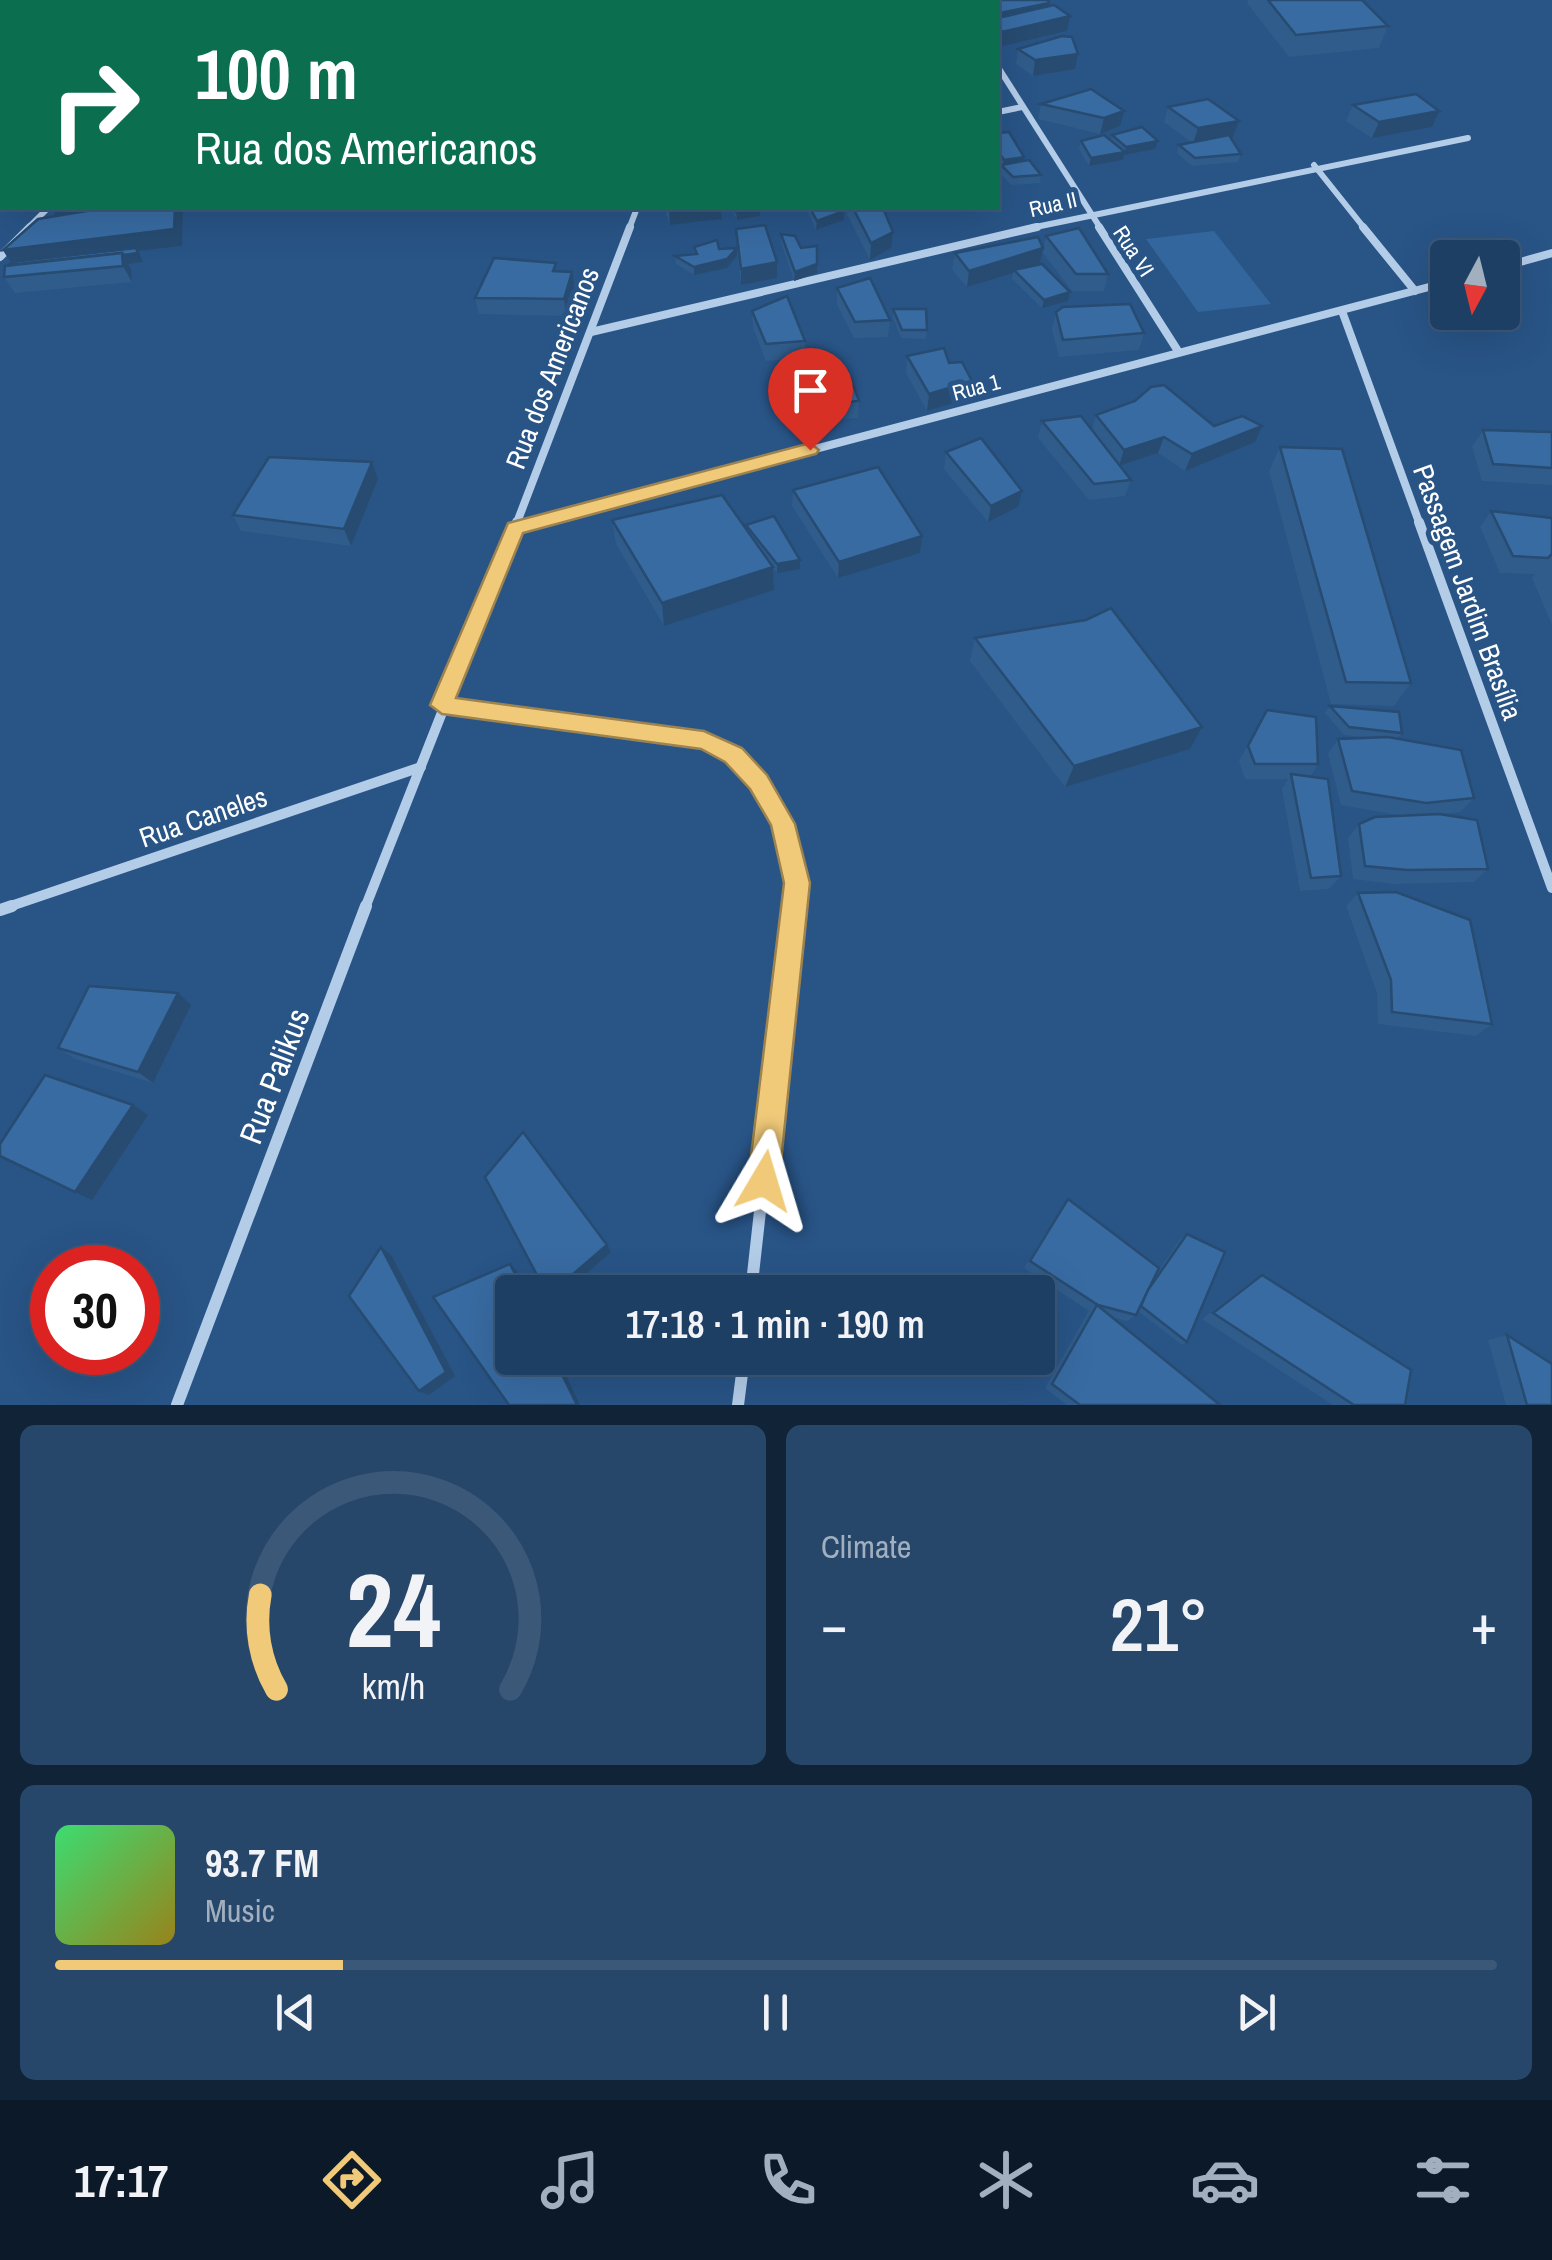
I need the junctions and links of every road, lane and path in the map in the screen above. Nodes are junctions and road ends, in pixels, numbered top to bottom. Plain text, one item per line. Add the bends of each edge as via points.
1 (1000, 69) edge
2 (1022, 107) junction
3 (1000, 112) edge
4 (1468, 138) dead end
5 (1314, 165) junction
6 (46, 210) edge
7 (637, 210) edge
8 (1088, 214) junction
9 (1552, 254) edge
10 (0, 257) edge
11 (1520, 262) edge
12 (1430, 287) edge
13 (1415, 291) junction
14 (1342, 311) junction
15 (591, 332) junction
16 (1178, 352) junction
17 (515, 528) junction
18 (442, 705) junction
19 (421, 767) junction
20 (1552, 888) edge
21 (0, 910) edge
22 (753, 1275) edge
23 (742, 1375) edge
24 (178, 1405) edge
25 (738, 1405) edge

1 - 2 street, Rua VI
2 - 3 street
2 - 8 street, Rua VI
4 - 5 street, Rua II
5 - 8 street, Rua II
5 - 13 street
6 - 10 street
7 - 15 street, Rua dos Americanos
8 - 15 street, Rua II
8 - 16 street, Rua VI
9 - 11 street
12 - 13 street, Rua 1
13 - 14 street, Rua 1
14 - 16 street, Rua 1
14 - 20 street, Passagem Jardim Brasília
15 - 17 street, Rua dos Americanos
16 - 17 street, Rua 1
17 - 18 street, Rua dos Americanos
18 - 19 street, Rua dos Americanos
18 - 22 street via 704,740 734,755 759,782 782,824 797,883
19 - 21 street, Rua Caneles
19 - 24 street, Rua Palikus
23 - 25 street

